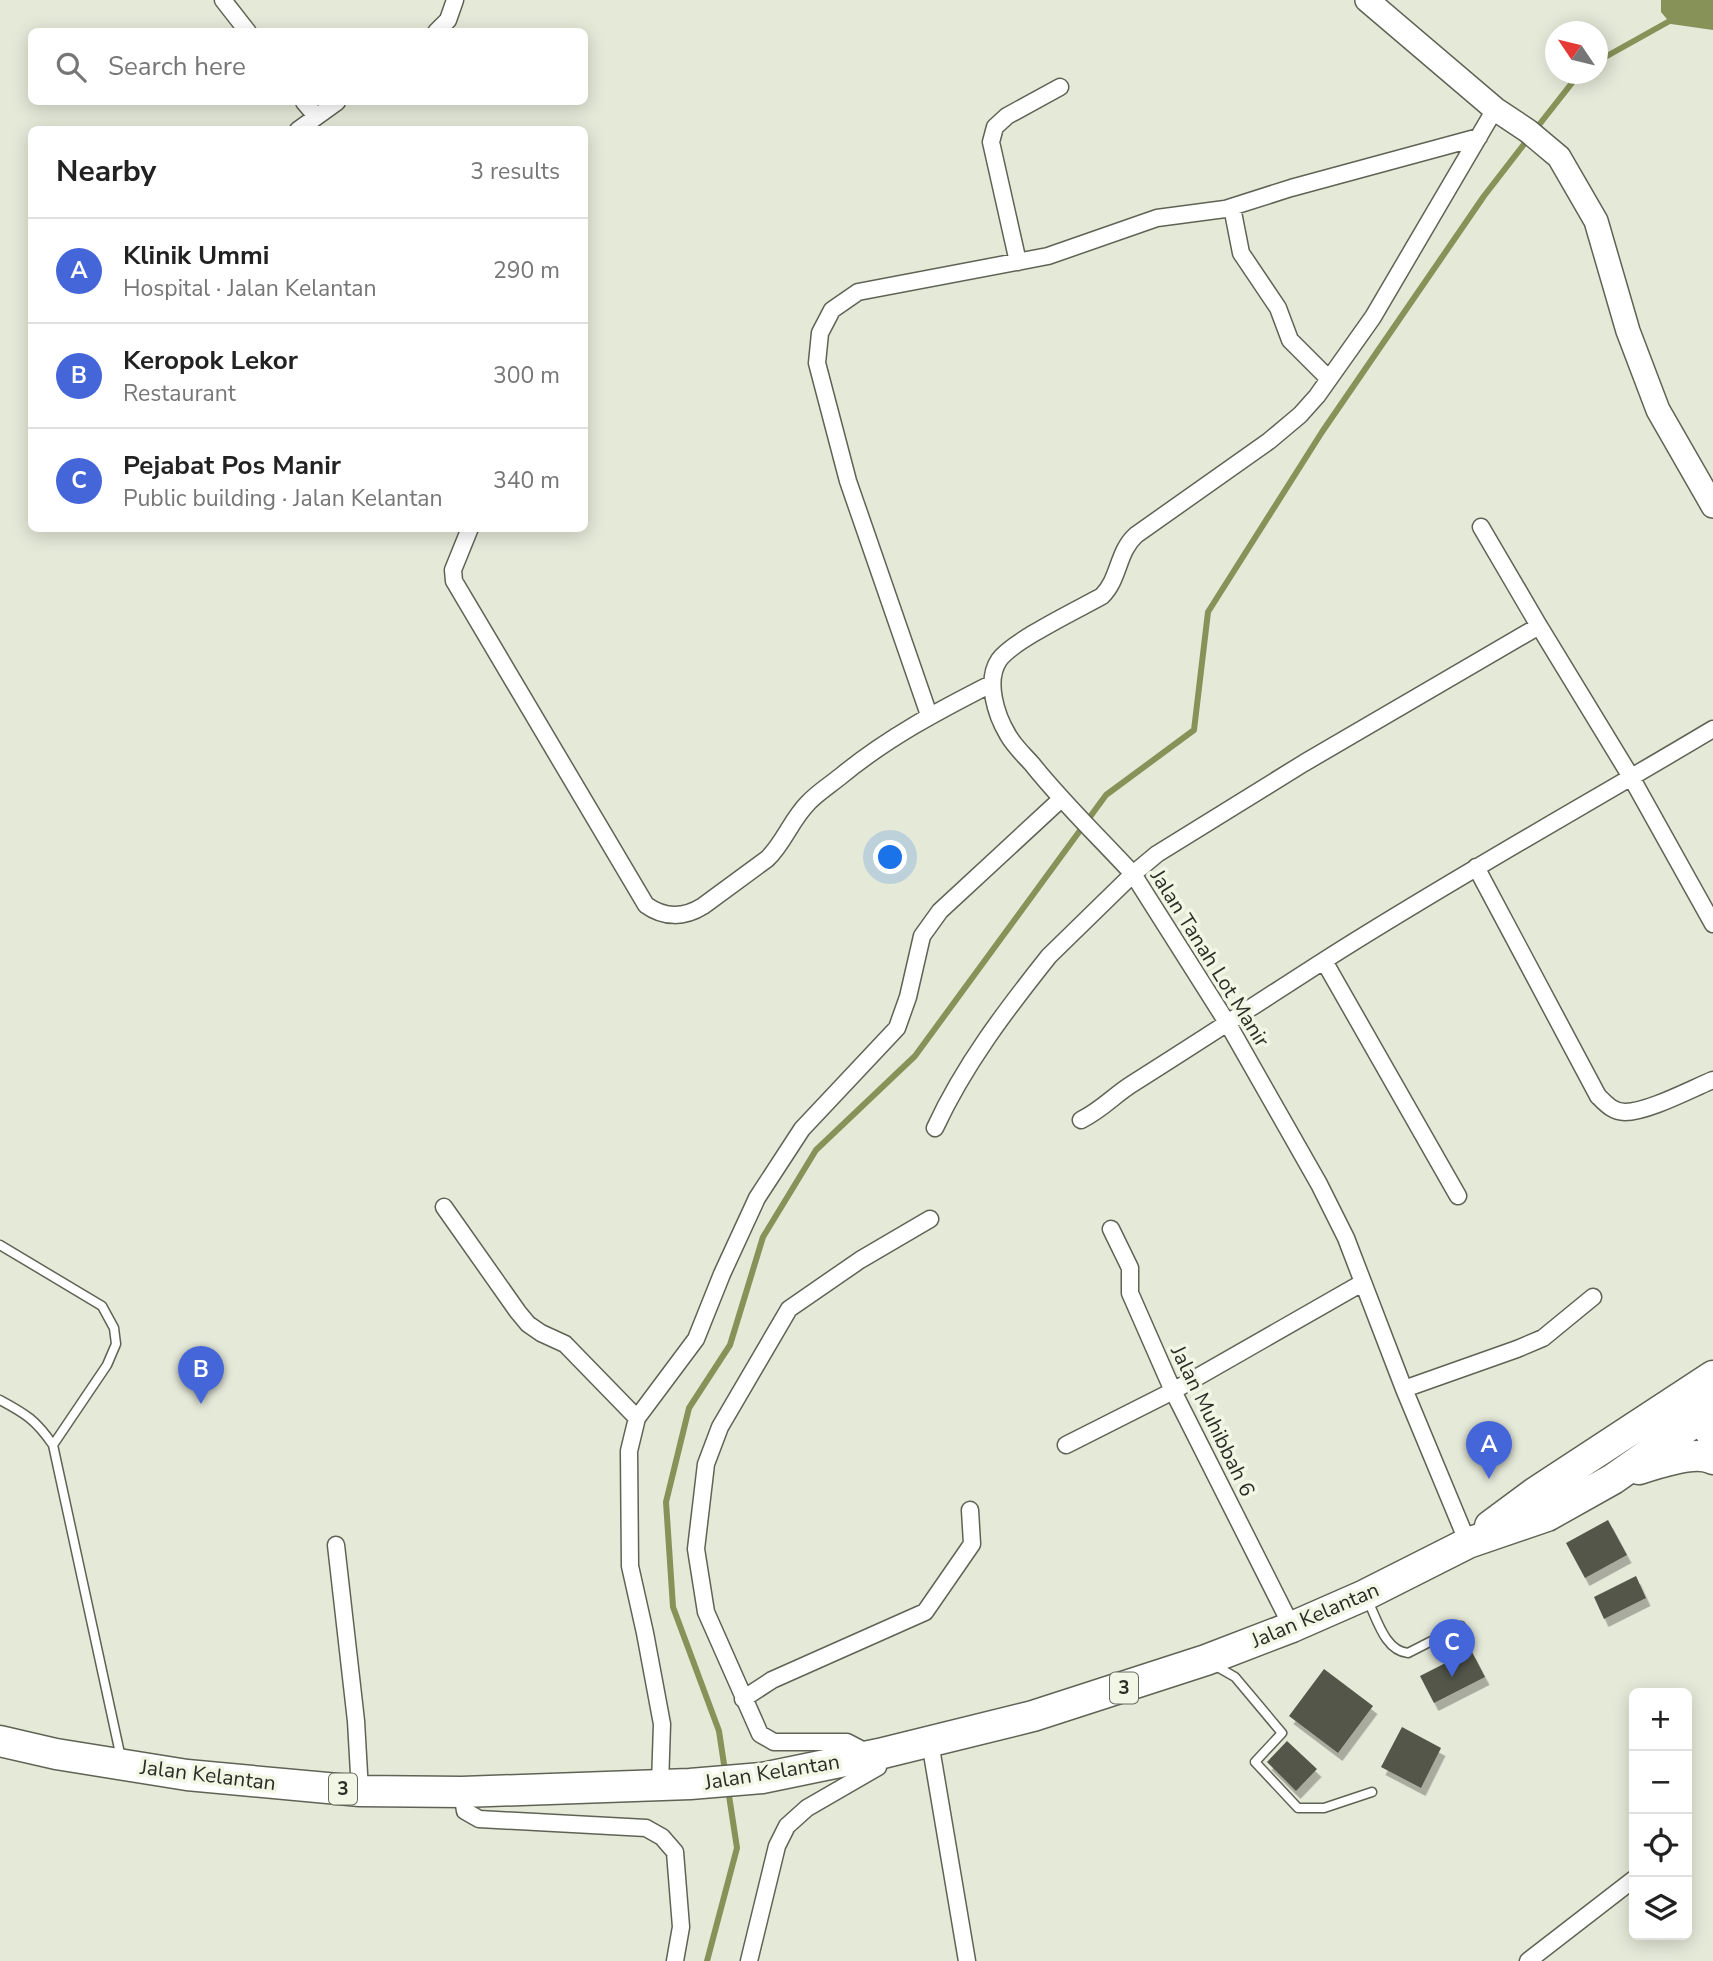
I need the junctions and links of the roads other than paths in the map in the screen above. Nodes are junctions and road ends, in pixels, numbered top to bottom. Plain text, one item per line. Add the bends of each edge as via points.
1 (223, 0) edge
2 (455, 0) edge
3 (1367, 0) edge
4 (245, 28) edge
5 (440, 28) edge
6 (1060, 87) dead end
7 (307, 105) edge
8 (332, 105) edge
9 (1501, 113) junction
10 (316, 116) junction
11 (303, 126) edge
12 (1479, 137) junction
13 (1232, 207) junction
14 (1018, 262) junction
15 (1329, 379) junction
16 (1713, 506) edge
17 (1481, 527) dead end
18 (468, 532) edge
19 (1539, 626) junction
20 (992, 691) junction
21 (929, 715) junction
22 (1713, 729) edge
23 (1631, 777) junction
24 (1060, 800) junction
25 (1476, 867) junction
26 (1133, 874) junction
27 (1713, 924) edge
28 (1324, 961) junction
29 (1228, 1024) junction
30 (1713, 1080) edge
31 (1081, 1120) dead end
32 (935, 1128) dead end
33 (1458, 1196) dead end
34 (444, 1207) dead end
35 (930, 1219) dead end
36 (1111, 1229) dead end
37 (0, 1245) edge
38 (1362, 1283) junction
39 (1593, 1297) dead end
40 (1404, 1389) junction
41 (1173, 1391) junction
42 (0, 1400) edge
43 (1705, 1408) edge
44 (637, 1418) junction
45 (53, 1445) junction
46 (1066, 1445) dead end
47 (1713, 1459) edge
48 (1613, 1479) junction
49 (970, 1510) dead end
50 (1468, 1543) junction
51 (336, 1545) dead end
52 (1365, 1595) junction
53 (1461, 1626) dead end
54 (1292, 1627) junction
55 (1206, 1660) junction
56 (743, 1699) junction
57 (0, 1741) edge
58 (930, 1742) junction
59 (876, 1754) junction
60 (122, 1765) junction
61 (660, 1786) junction
62 (360, 1791) junction
63 (462, 1792) junction
64 (1372, 1792) dead end
65 (1629, 1883) edge
66 (675, 1961) edge
67 (748, 1961) edge
68 (967, 1961) edge
69 (1528, 1961) edge

1 - 4 street
2 - 5 street via 449,20
3 - 9 street
6 - 14 street via 1007,116 995,127 991,142
7 - 10 street
8 - 10 street
9 - 12 street
9 - 16 street via 1559,157 1595,221 1658,410
10 - 11 street
12 - 13 street
12 - 15 street via 1373,317
13 - 14 street via 1157,218
13 - 15 street via 1241,253 1278,308 1290,340
14 - 21 street via 858,292 832,310 820,332 817,363 848,481
15 - 20 street via 1300,415 1269,441 1127,543 1111,587 1102,596 1013,646 1000,658 992,671
17 - 19 street
18 - 21 street via 453,570 454,581 646,905 656,912 671,916 703,906 776,851 809,801 872,751
19 - 23 street
19 - 26 street, Jalan Tanah Lot Manir via 1304,763 1157,854
20 - 21 street
20 - 24 street via 1008,735
22 - 23 street
23 - 25 street
23 - 27 street
24 - 26 street
24 - 44 street via 940,911 922,936 897,1028 802,1129 757,1198 696,1339
25 - 28 street
25 - 30 street via 1598,1096 1611,1108 1624,1112 1641,1109
26 - 29 street, Jalan Tanah Lot Manir
26 - 32 street via 1037,971 980,1046
28 - 29 street
28 - 33 street
29 - 31 street
29 - 38 street, Jalan Tanah Lot Manir via 1320,1184
34 - 44 street via 528,1324 565,1344
35 - 56 street via 789,1309 719,1427 706,1464 696,1549 706,1612
36 - 41 street, Jalan Muhibbah 6 via 1130,1268 1130,1293
37 - 45 lane via 102,1306 114,1328 116,1344 107,1365
38 - 40 street, Jalan Tanah Lot Manir
38 - 41 street
39 - 40 street via 1543,1338
40 - 50 street, Jalan Tanah Lot Manir
41 - 46 street
41 - 54 street, Jalan Muhibbah 6
42 - 45 lane via 39,1425
43 - 48 highway, Jalan Kelantan / 3
43 - 50 highway, Jalan Kelantan / 3 via 1536,1492
44 - 61 street via 629,1451 629,1566 662,1724
45 - 60 lane
47 - 48 highway via 1696,1456 1659,1462
48 - 50 highway, Jalan Kelantan / 3 via 1547,1516
49 - 56 street via 972,1544 925,1612 772,1680
50 - 52 highway, Jalan Kelantan / 3
51 - 62 street
52 - 53 lane via 1388,1642 1400,1653
52 - 54 highway, Jalan Kelantan / 3
54 - 55 highway, Jalan Kelantan / 3
55 - 58 highway, Jalan Kelantan / 3 via 1033,1716
55 - 64 lane via 1235,1677 1282,1733 1255,1762 1298,1808 1324,1808
56 - 59 street via 760,1734 774,1742 847,1742
57 - 60 highway, Jalan Kelantan / 3
58 - 59 highway, Jalan Kelantan / 3
58 - 68 street
59 - 61 highway, Jalan Kelantan / 3 via 762,1778
59 - 67 street via 878,1767 807,1808 787,1826
60 - 62 highway, Jalan Kelantan / 3
61 - 63 highway, Jalan Kelantan / 3
62 - 63 highway, Jalan Kelantan / 3
63 - 66 street via 465,1811 479,1819 646,1828 662,1837 675,1852 681,1927
65 - 69 street

